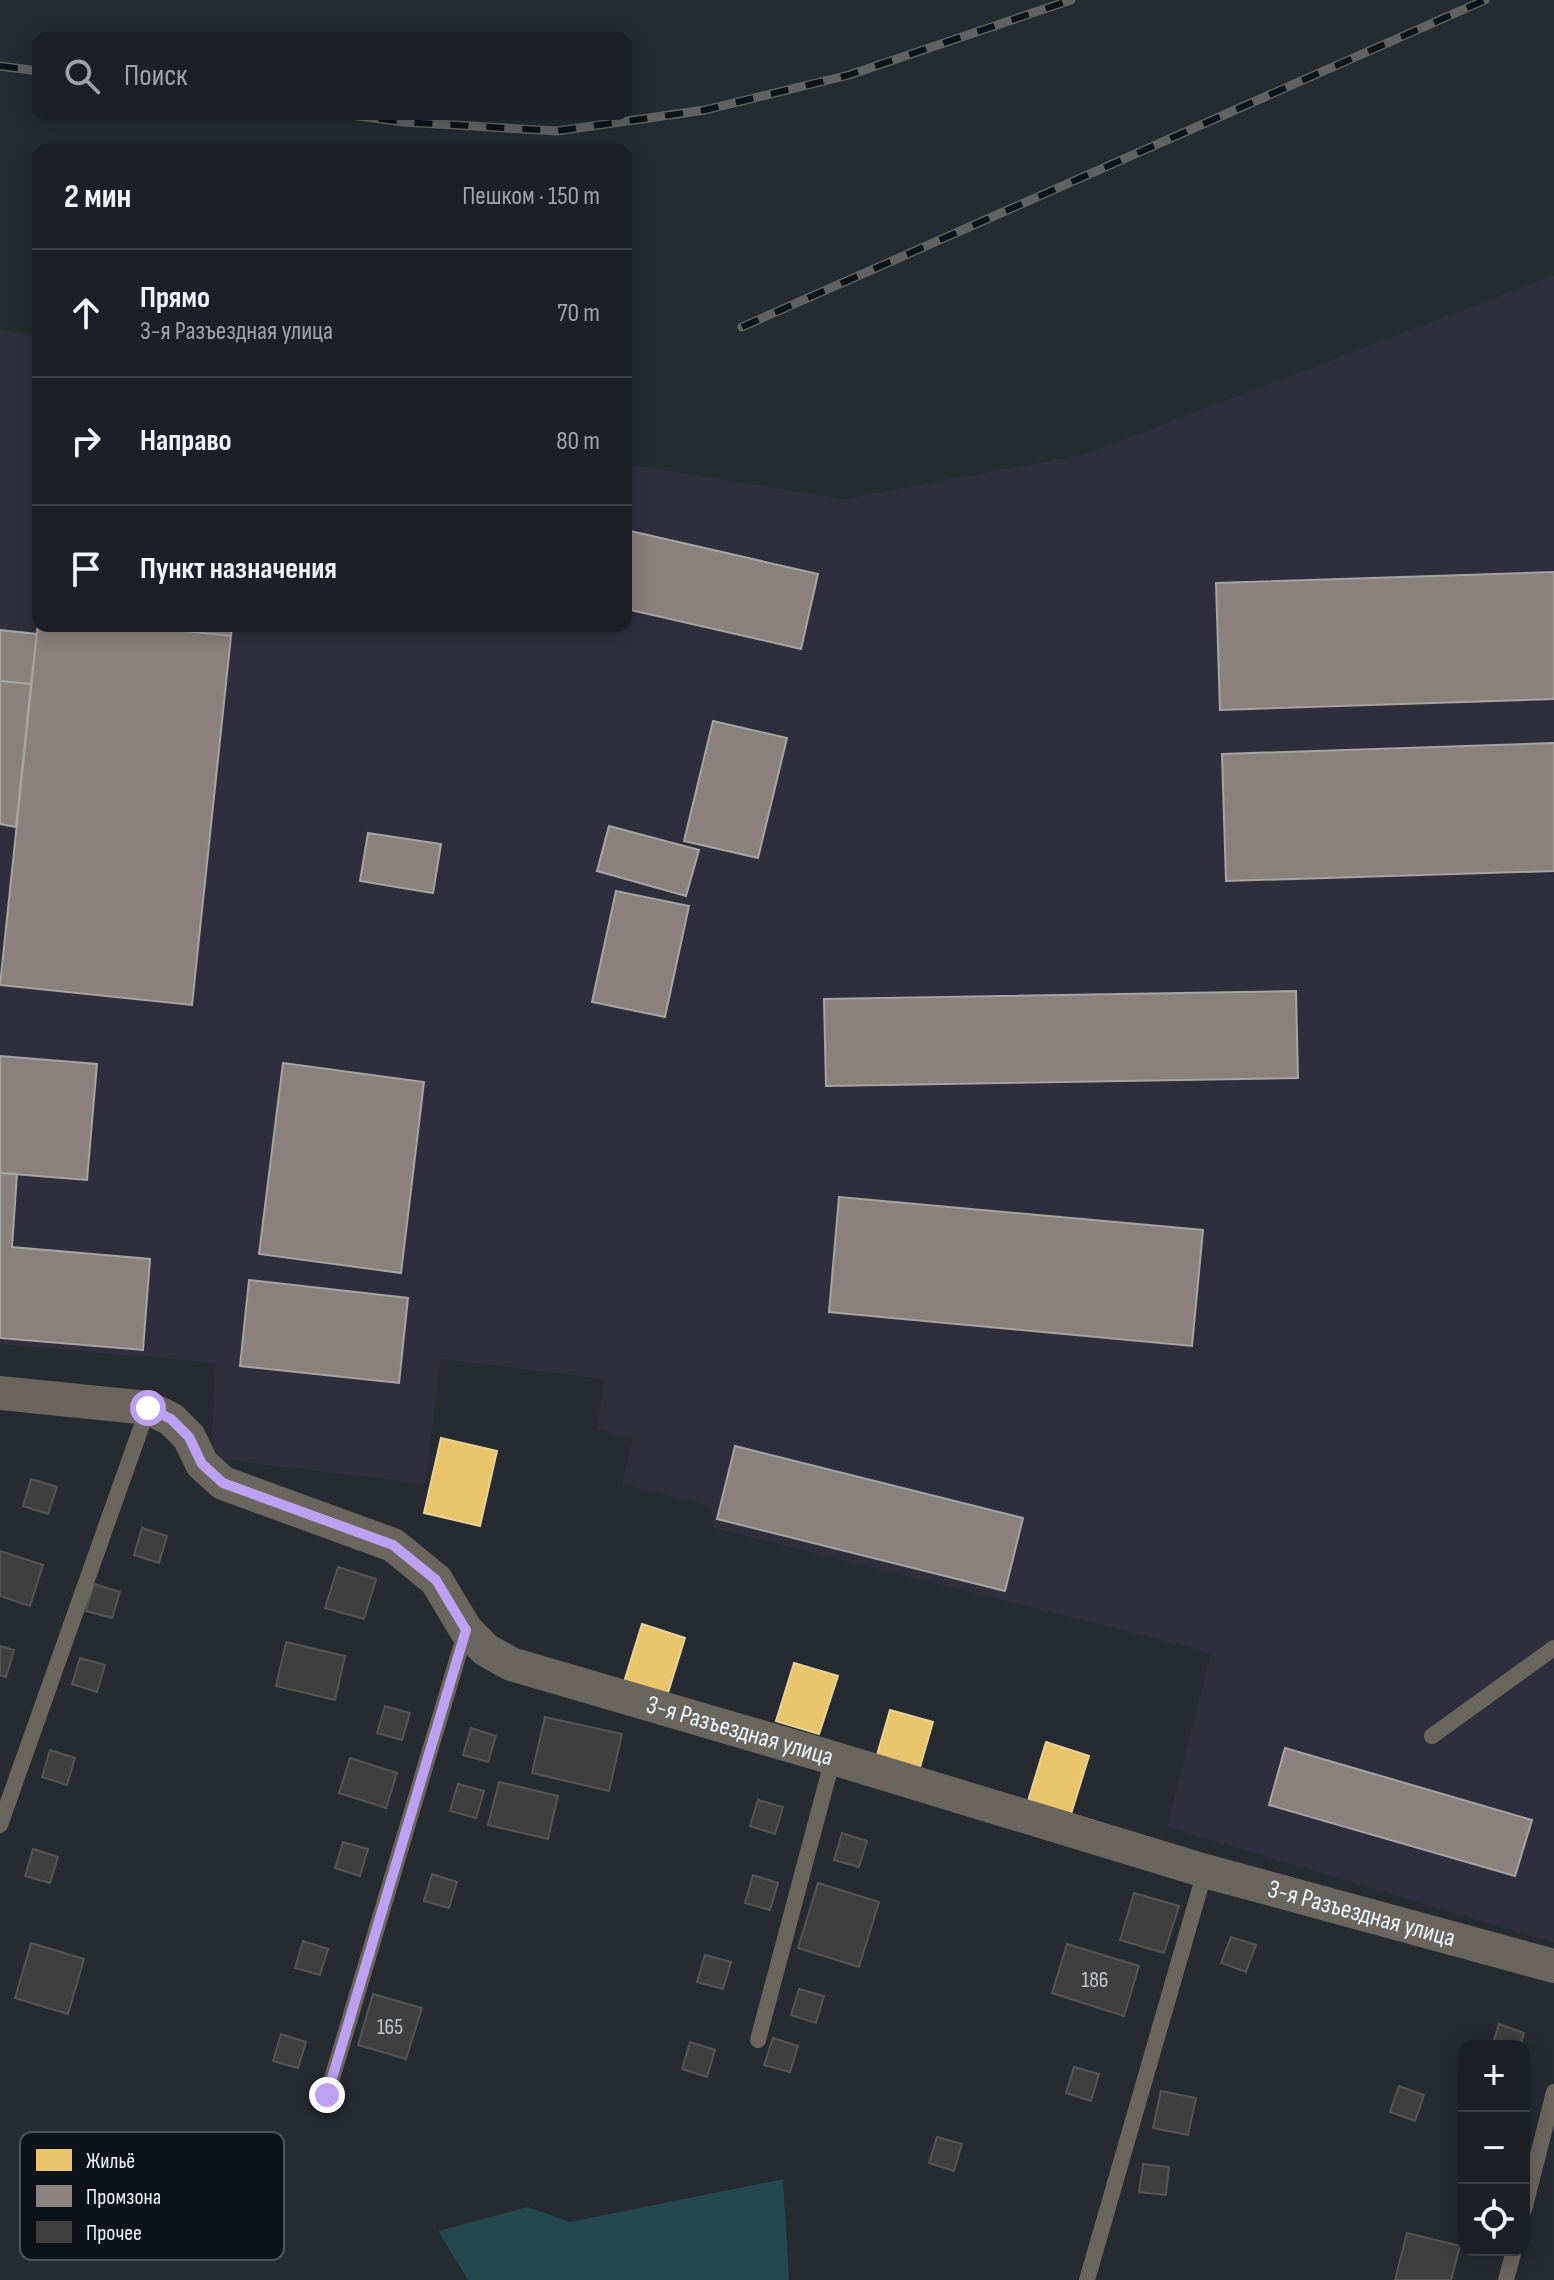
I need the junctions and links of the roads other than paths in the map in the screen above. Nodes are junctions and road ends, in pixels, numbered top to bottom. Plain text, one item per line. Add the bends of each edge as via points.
1 (0, 1393) edge
2 (148, 1408) junction
3 (466, 1630) junction
4 (1554, 1648) edge
5 (1432, 1736) dead end
6 (833, 1758) junction
7 (0, 1825) edge
8 (1205, 1871) junction
9 (1554, 1966) edge
10 (758, 2040) dead end
11 (1554, 2092) edge
12 (327, 2095) dead end
13 (1530, 2186) edge
14 (1512, 2256) edge
15 (1087, 2280) edge
16 (1506, 2280) edge

1 - 2 street, 3-я Разъездная улица
2 - 3 street, 3-я Разъездная улица via 171,1419 189,1437 202,1464 223,1483 393,1545 436,1580
2 - 7 lane
3 - 6 street, 3-я Разъездная улица via 511,1664
3 - 12 lane
4 - 5 lane
6 - 8 street, 3-я Разъездная улица
6 - 10 lane
8 - 9 street, 3-я Разъездная улица
8 - 15 lane
11 - 13 lane
14 - 16 lane

